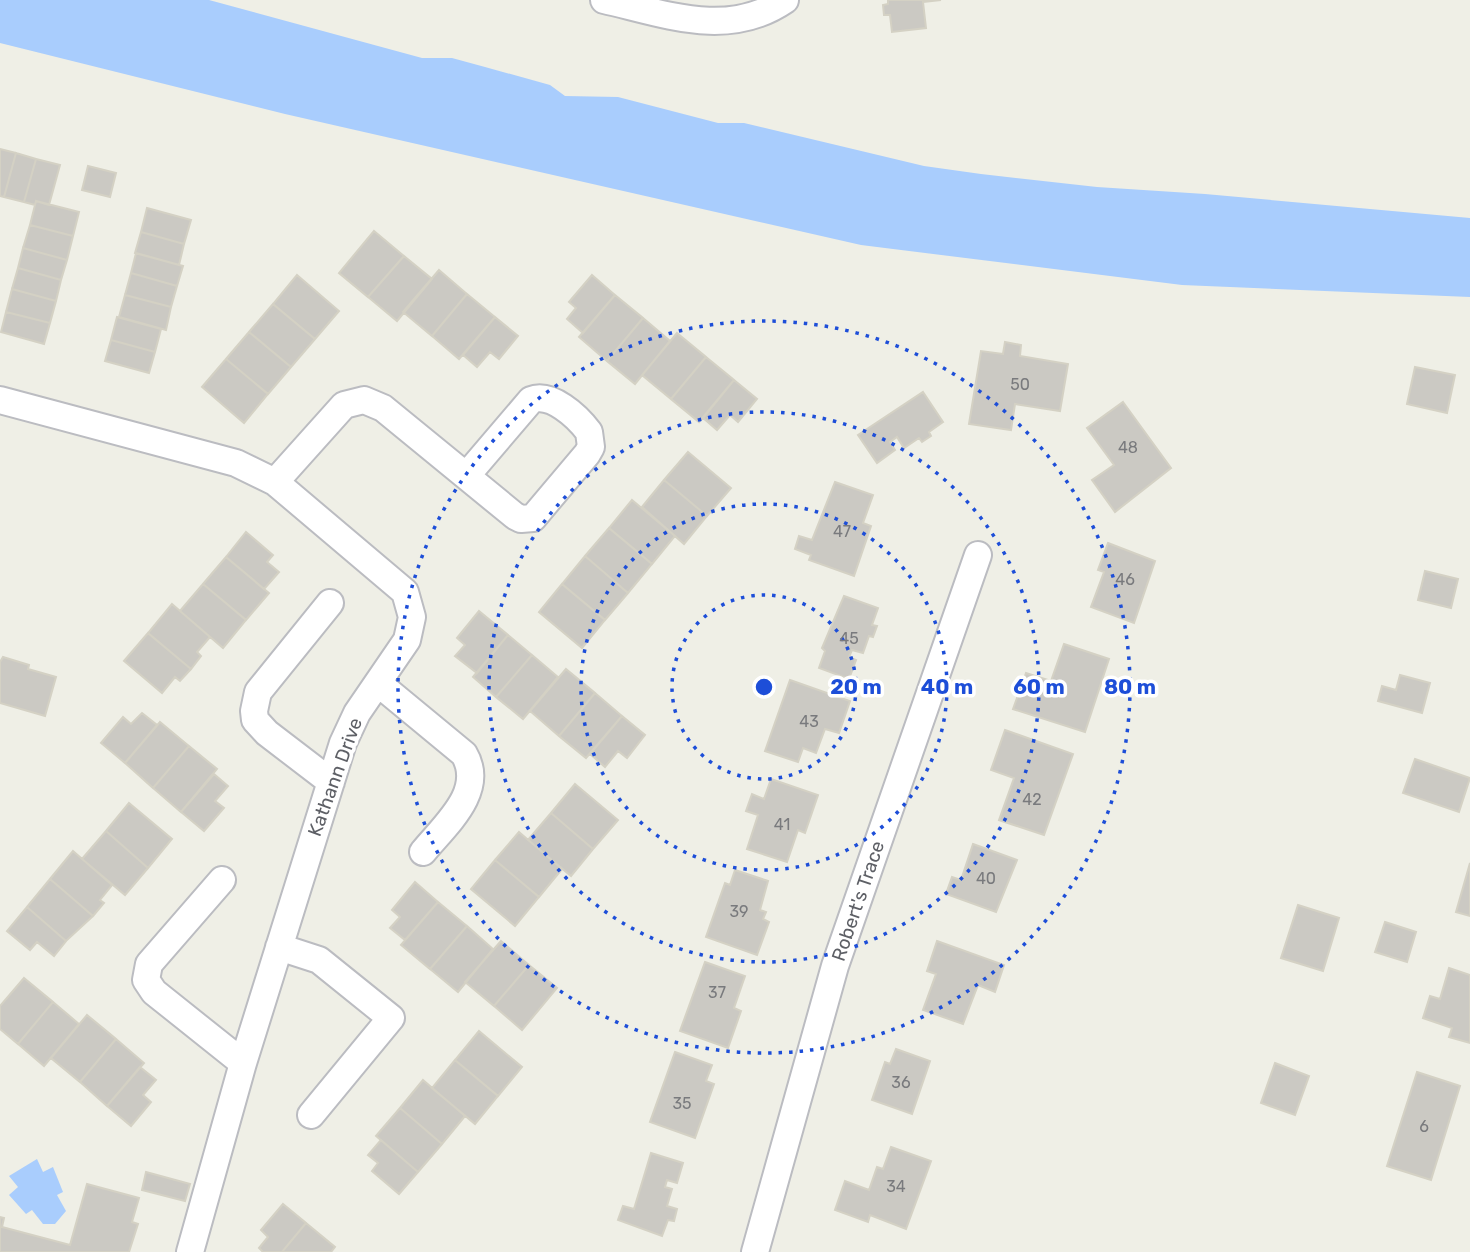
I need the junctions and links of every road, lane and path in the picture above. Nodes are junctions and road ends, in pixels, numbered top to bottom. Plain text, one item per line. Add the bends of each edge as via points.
1 (604, 0) edge
2 (785, 0) edge
3 (0, 400) edge
4 (467, 475) junction
5 (275, 482) junction
6 (978, 555) dead end
7 (330, 603) dead end
8 (378, 683) junction
9 (331, 782) junction
10 (423, 852) dead end
11 (222, 880) dead end
12 (279, 947) junction
13 (243, 1063) junction
14 (311, 1115) dead end
15 (190, 1252) edge
16 (755, 1252) edge

1 - 2 street via 717,23 747,18
3 - 5 street, Kathann Drive via 223,459
4 - 4 street via 515,516 533,518 587,454 589,432 554,401 531,400
4 - 5 street via 383,408 364,400 344,405
5 - 8 street, Kathann Drive via 405,592 411,630
6 - 16 street, Robert's Trace via 835,966
7 - 9 street via 258,692 254,712 267,733
8 - 9 street, Kathann Drive via 357,713
8 - 10 street via 464,754 470,764 469,793
9 - 12 street, Kathann Drive
11 - 13 street via 149,964 146,981
12 - 13 street, Kathann Drive
12 - 14 street via 319,960 391,1018
13 - 15 street, Kathann Drive

